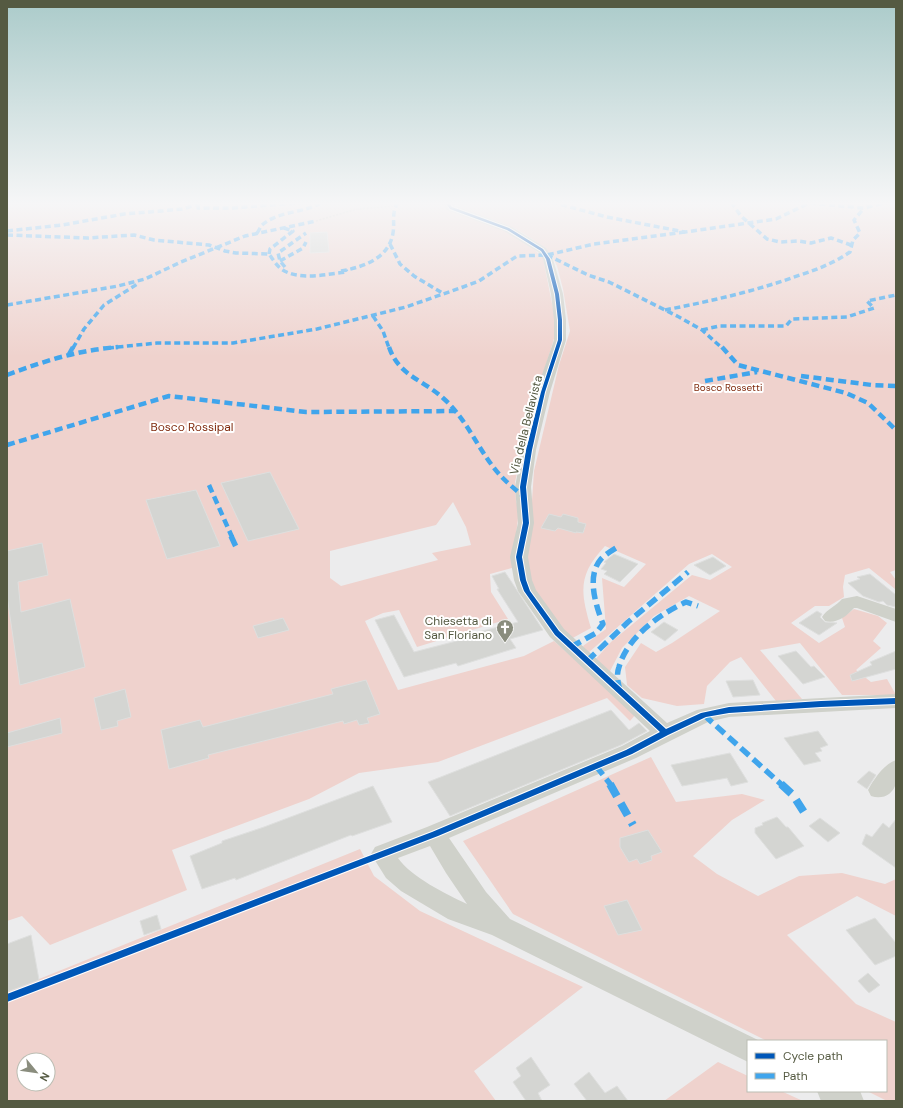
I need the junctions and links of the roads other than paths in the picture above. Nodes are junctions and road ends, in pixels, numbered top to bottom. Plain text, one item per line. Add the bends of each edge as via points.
1 (544, 254) edge
2 (896, 616) edge
3 (831, 617) dead end
4 (896, 701) edge
5 (665, 733) junction
6 (896, 768) edge
7 (879, 790) dead end
8 (435, 834) junction
9 (472, 892) junction
10 (441, 902) junction
11 (501, 926) junction
12 (747, 1049) edge
13 (833, 1092) edge
14 (850, 1101) edge

1 - 5 street, Via della Bellavista via 557,294 560,340 543,392 523,487 526,523 519,557 523,580 527,591 557,634
2 - 3 street via 857,602 848,603
4 - 5 street via 729,710 704,715
5 - 8 street via 629,752
6 - 7 street
8 - 9 street
8 - 10 street via 383,854 394,872 409,884
9 - 10 street via 462,900
9 - 11 street
10 - 11 street via 457,911
11 - 12 street
13 - 14 street

